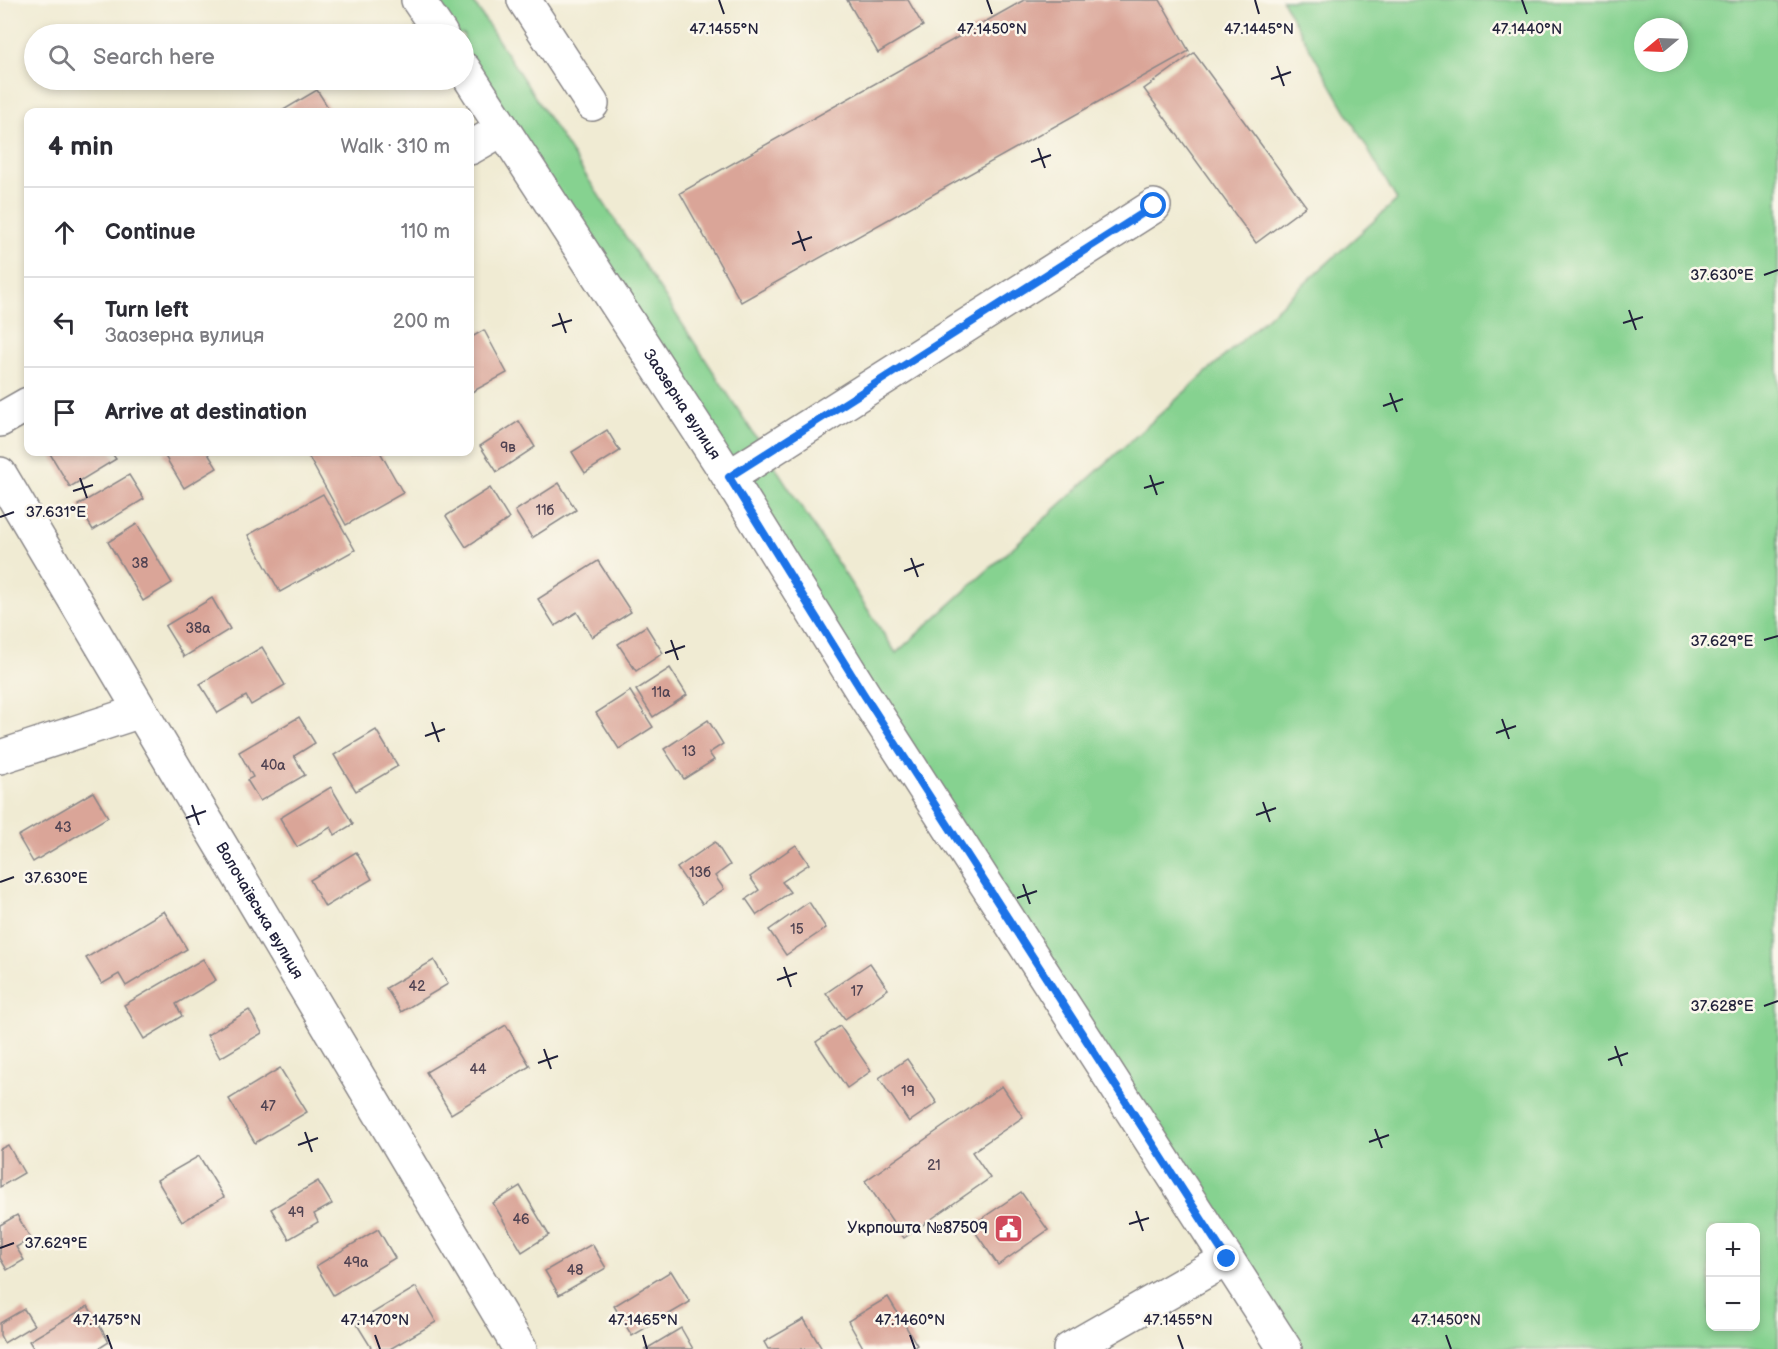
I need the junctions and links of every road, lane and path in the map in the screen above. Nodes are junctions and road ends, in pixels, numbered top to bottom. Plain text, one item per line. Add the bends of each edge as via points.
1 (418, 0) edge
2 (524, 0) edge
3 (434, 24) edge
4 (474, 84) edge
5 (592, 105) dead end
6 (503, 129) junction
7 (474, 146) edge
8 (1154, 206) dead end
9 (24, 406) edge
10 (0, 420) edge
11 (0, 474) edge
12 (729, 477) junction
13 (141, 711) junction
14 (0, 757) edge
15 (1227, 1259) junction
16 (520, 1349) edge
17 (1070, 1349) edge
18 (1285, 1349) edge

1 - 3 street
2 - 5 street
4 - 6 street, Заозерна вулиця
6 - 7 street
6 - 12 street, Заозерна вулиця
8 - 12 street
9 - 10 street
11 - 13 street, Волочаївська вулиця
12 - 15 street, Заозерна вулиця
13 - 14 street
13 - 16 street, Волочаївська вулиця
15 - 17 street
15 - 18 street, Заозерна вулиця

